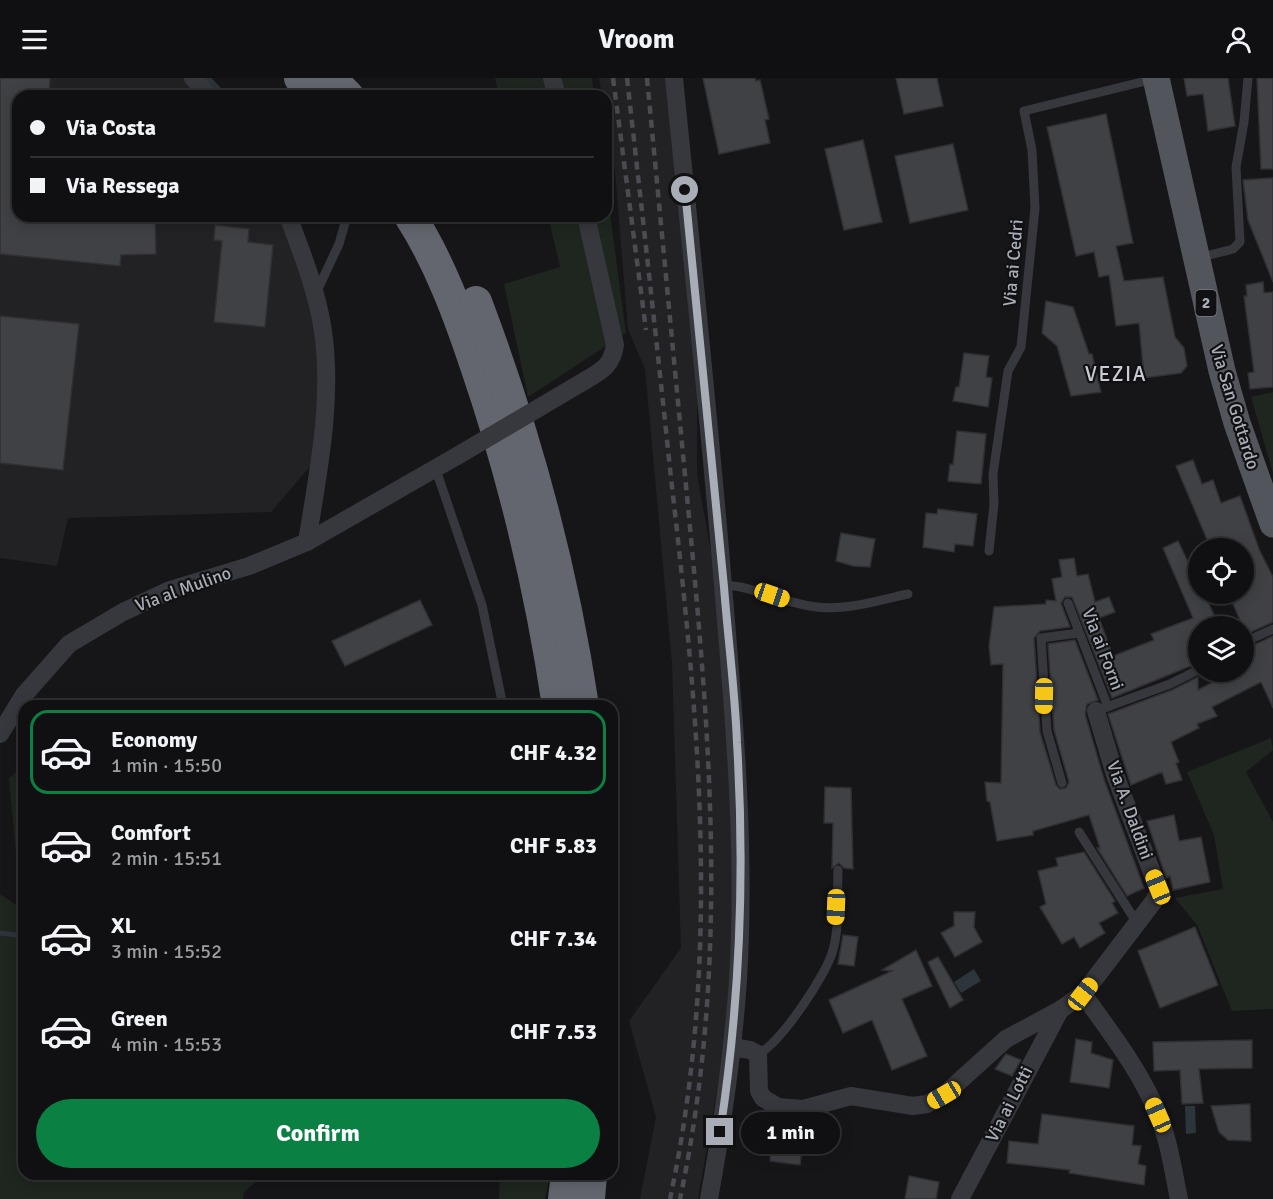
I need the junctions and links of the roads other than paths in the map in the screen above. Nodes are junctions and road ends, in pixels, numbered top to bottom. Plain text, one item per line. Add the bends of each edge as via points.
1 (193, 78) edge
2 (287, 78) edge
3 (300, 78) edge
4 (330, 78) edge
5 (674, 78) edge
6 (1156, 78) edge
7 (1248, 78) edge
8 (204, 90) edge
9 (297, 90) edge
10 (312, 90) edge
11 (342, 90) edge
12 (290, 222) edge
13 (345, 222) edge
14 (413, 222) edge
15 (438, 222) edge
16 (587, 222) edge
17 (1196, 259) junction
18 (315, 294) junction
19 (436, 470) junction
20 (1273, 524) edge
21 (307, 542) junction
22 (989, 550) dead end
23 (723, 585) junction
24 (908, 594) dead end
25 (1068, 603) dead end
26 (1273, 629) edge
27 (1079, 633) junction
28 (1254, 638) edge
29 (1188, 675) edge
30 (21, 700) edge
31 (502, 700) edge
32 (557, 700) edge
33 (582, 700) edge
34 (18, 705) edge
35 (1102, 709) junction
36 (0, 734) edge
37 (1062, 783) dead end
38 (1080, 832) dead end
39 (838, 870) dead end
40 (1137, 923) junction
41 (1083, 994) junction
42 (1060, 1010) junction
43 (732, 1047) junction
44 (758, 1054) junction
45 (566, 1180) edge
46 (591, 1180) edge
47 (564, 1199) edge
48 (589, 1199) edge
49 (710, 1199) edge
50 (960, 1199) edge
51 (1179, 1199) edge

1 - 8 street
2 - 9 lane
3 - 10 highway
4 - 11 highway
5 - 23 street
6 - 17 main road, Via San Gottardo / 2
6 - 22 lane, Via ai Cedri via 1024,111 1032,150 1035,208 1022,347 1008,371 993,474
7 - 17 lane via 1236,167 1240,242 1233,249
12 - 18 street
13 - 18 lane
14 - 32 highway via 460,319 491,409 530,552
15 - 33 highway via 476,300 524,435 552,537
16 - 19 street, Via al Mulino, bridge via 615,345 613,360
17 - 20 main road, Via San Gottardo / 2 via 1231,402
18 - 21 street via 323,331 326,410
19 - 21 street, Via al Mulino
19 - 31 lane via 482,605
21 - 30 street, Via al Mulino via 249,566 170,590 123,612 69,644
23 - 24 lane via 751,588 820,608
23 - 43 street via 738,744 741,860
25 - 27 lane, Via ai Forni
26 - 28 lane
27 - 35 lane, Via ai Forni
27 - 37 lane via 1041,638 1047,730
29 - 35 lane
34 - 36 street, Via al Mulino
35 - 40 street, Via A. Daldini via 1115,775 1158,887 1159,894
38 - 40 lane
39 - 44 lane via 834,943 829,962 772,1045
40 - 41 street, Via A. Daldini
41 - 42 street, Via A. Daldini
41 - 51 street via 1148,1094 1165,1135
42 - 44 street, Via A. Daldini via 1006,1039 944,1095 920,1105 851,1096 803,1109 778,1107 759,1091
42 - 50 street, Via ai Lotti
43 - 44 street
43 - 49 street
45 - 47 highway
46 - 48 highway

